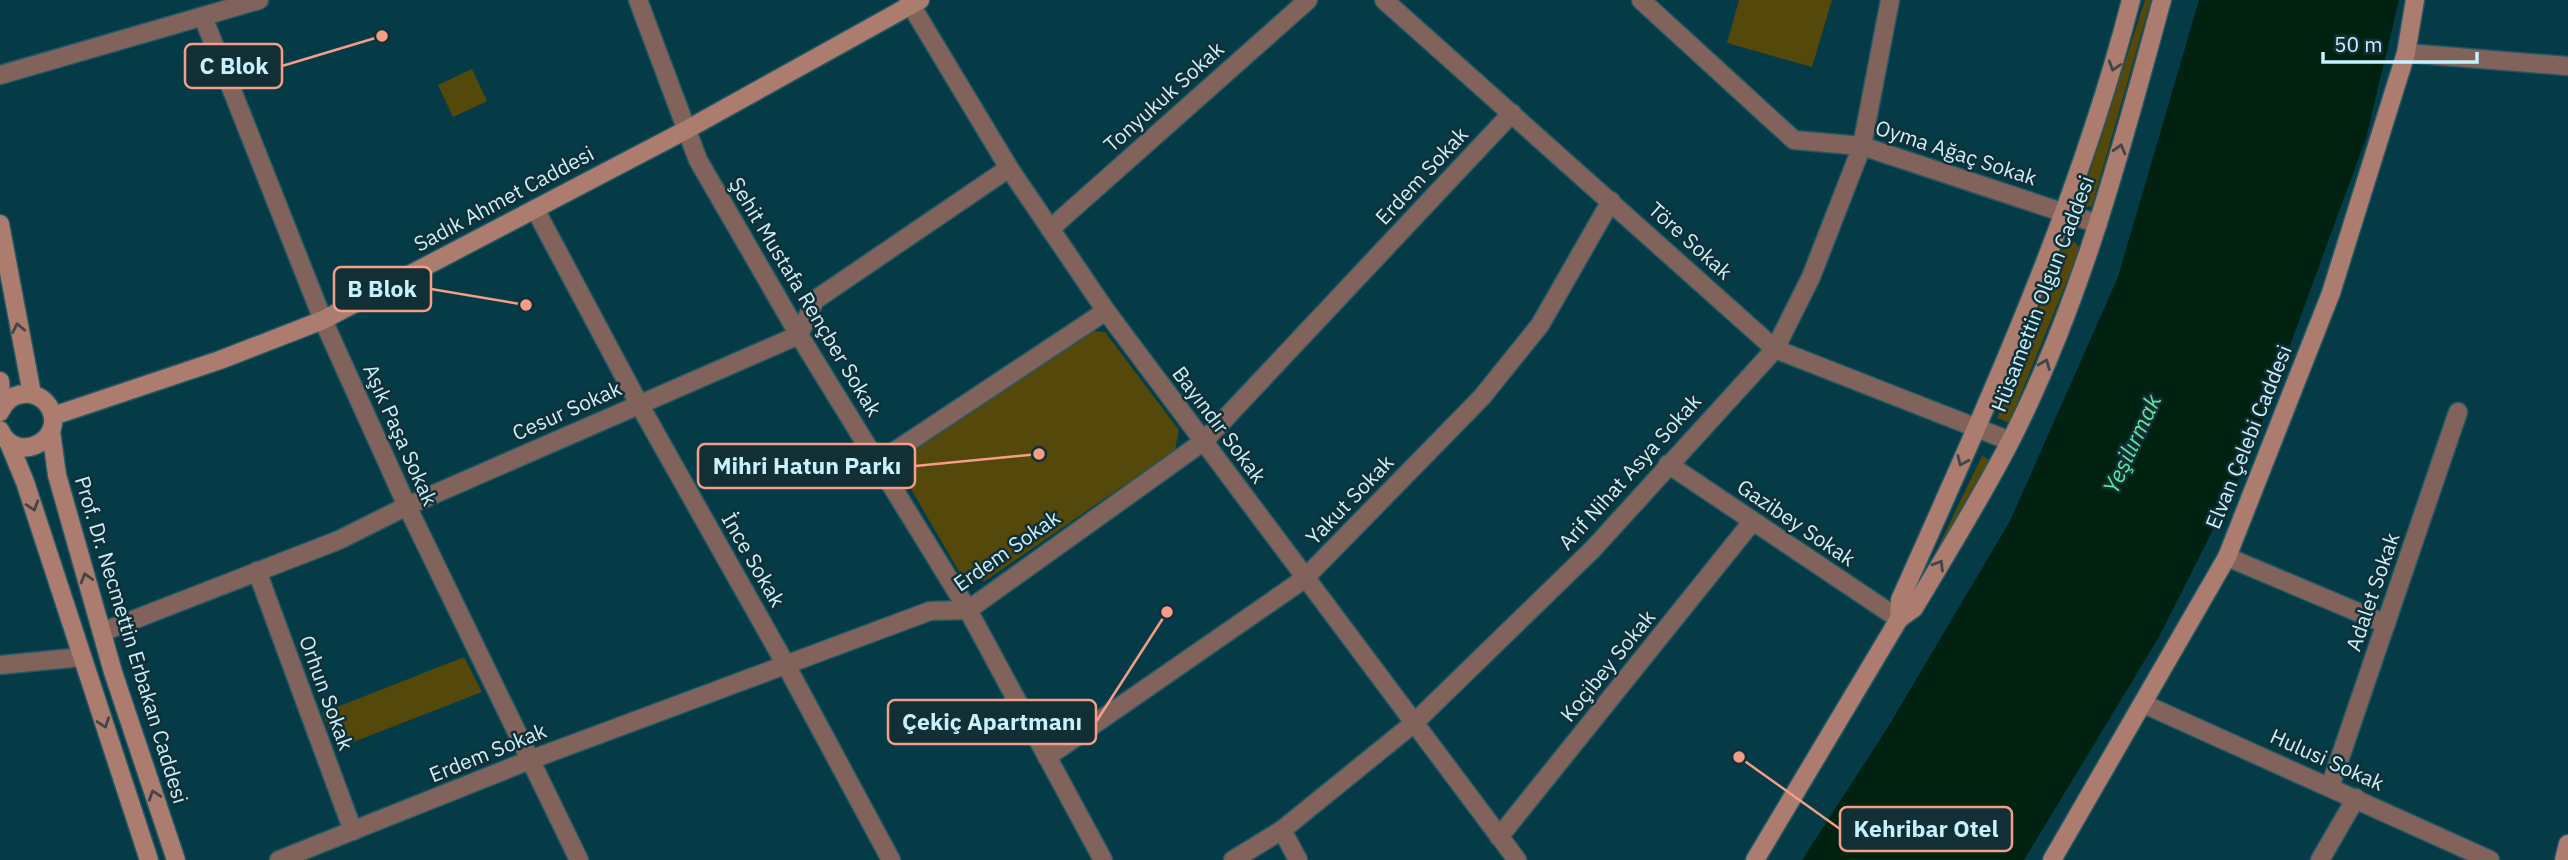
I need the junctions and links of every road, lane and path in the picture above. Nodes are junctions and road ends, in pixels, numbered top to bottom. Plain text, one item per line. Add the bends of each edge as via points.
1 (259, 0) edge
2 (638, 0) edge
3 (1308, 0) edge
4 (1384, 0) edge
5 (1641, 0) edge
6 (1890, 0) edge
7 (2131, 0) edge
8 (2162, 0) edge
9 (2415, 0) edge
10 (913, 2) edge
11 (203, 18) junction
12 (2406, 53) junction
13 (2568, 66) edge
14 (0, 75) edge
15 (1512, 113) junction
16 (685, 130) junction
17 (1862, 146) junction
18 (1009, 168) junction
19 (1611, 201) junction
20 (535, 209) junction
21 (2063, 212) junction
22 (0, 224) edge
23 (2098, 224) junction
24 (1050, 229) junction
25 (1106, 311) junction
26 (323, 320) junction
27 (799, 335) junction
28 (1776, 349) junction
29 (0, 381) edge
30 (32, 394) junction
31 (639, 404) junction
32 (1, 410) edge
33 (2458, 412) dead end
34 (52, 424) junction
35 (1976, 428) junction
36 (3, 436) edge
37 (1204, 441) junction
38 (2010, 441) junction
39 (877, 463) junction
40 (1668, 464) junction
41 (407, 506) junction
42 (1752, 522) junction
43 (2227, 557) junction
44 (257, 572) junction
45 (1304, 579) junction
46 (968, 610) junction
47 (1899, 619) junction
48 (2386, 624) junction
49 (102, 632) junction
50 (82, 657) junction
51 (0, 665) edge
52 (786, 665) junction
53 (2144, 704) junction
54 (1414, 723) junction
55 (1047, 757) junction
56 (530, 760) junction
57 (2330, 787) junction
58 (2356, 798) junction
59 (1779, 824) junction
60 (1282, 830) junction
61 (353, 831) junction
62 (1499, 837) junction
63 (2568, 844) edge
64 (1252, 855) edge
65 (149, 860) edge
66 (176, 860) edge
67 (279, 860) edge
68 (579, 860) edge
69 (891, 860) edge
70 (1103, 860) edge
71 (1233, 860) edge
72 (1298, 860) edge
73 (1517, 860) edge
74 (1749, 860) edge
75 (1755, 860) edge
76 (2052, 860) edge
77 (2320, 860) edge
78 (2490, 860) edge
79 (2564, 860) edge

1 - 11 street
2 - 16 street, Şehit Mustafa Rençber Sokak
3 - 24 street, Tonyukuk Sokak
4 - 15 street, Töre Sokak
5 - 17 street, Oyma Ağaç Sokak via 1794,140
6 - 17 street, Arif Nihat Asya Sokak
7 -> 21 street, Hüsamettin Olgun Caddesi via 2115,65
23 -> 8 street, Hüsamettin Olgun Caddesi
9 - 12 street, Elvan Çelebi Caddesi
10 - 16 street, Sadık Ahmet Caddesi
10 - 18 street, Bayındır Sokak
11 - 14 street
11 - 26 street, Aşık Paşa Sokak
12 - 13 street
12 - 43 street, Elvan Çelebi Caddesi via 2331,293
15 - 19 street, Töre Sokak
15 - 37 street, Erdem Sokak
16 - 20 street, Sadık Ahmet Caddesi
16 - 27 street, Şehit Mustafa Rençber Sokak
17 - 21 street, Oyma Ağaç Sokak
17 - 28 street, Arif Nihat Asya Sokak via 1811,277
18 - 24 street, Bayındır Sokak
18 - 27 street via 815,300
19 - 28 street, Töre Sokak
19 - 45 street, Yakut Sokak via 1524,346 1482,397
20 - 26 street, Sadık Ahmet Caddesi
20 - 31 street, İnce Sokak
21 - 23 street, Oyma Ağaç Sokak
21 - 35 street, Hüsamettin Olgun Caddesi
30 -> 22 street
38 -> 23 street, Hüsamettin Olgun Caddesi
24 - 25 street, Bayındır Sokak
25 - 37 street, Bayındır Sokak
25 - 39 street
26 - 34 street, Sadık Ahmet Caddesi
26 - 41 street, Aşık Paşa Sokak
27 - 31 street, Cesur Sokak
27 - 39 street, Şehit Mustafa Rençber Sokak
28 - 35 street, Töre Sokak
28 - 40 street, Arif Nihat Asya Sokak
29 - 32 street
30 - 32 street via 12,397
30 - 34 street via 45,401
31 - 41 street, Cesur Sokak
31 - 52 street, İnce Sokak
33 - 48 street, Adalet Sokak
34 - 36 street, Sadık Ahmet Caddesi via 36,446 17,447
49 -> 34 street, Prof. Dr. Necmettin Erbakan Caddesi via 57,475
35 - 38 street, Töre Sokak
35 -> 47 street, Hüsamettin Olgun Caddesi via 1900,600
36 -> 50 street
37 - 45 street, Bayındır Sokak
37 - 46 street, Erdem Sokak
47 -> 38 street, Hüsamettin Olgun Caddesi via 1914,608
39 - 46 street, Şehit Mustafa Rençber Sokak
40 - 42 street, Gazibey Sokak
40 - 54 street, Arif Nihat Asya Sokak via 1593,549
41 - 44 street, Cesur Sokak via 339,540
41 - 56 street, Aşık Paşa Sokak
42 - 47 street, Gazibey Sokak
42 - 62 street, Koçibey Sokak
43 - 48 street
43 - 53 street, Elvan Çelebi Caddesi
44 - 49 street, Cesur Sokak
44 - 61 street, Orhun Sokak
45 - 54 street, Bayındır Sokak
45 - 55 street, Yakut Sokak
46 - 52 street, Erdem Sokak via 930,611
46 - 55 street, Şehit Mustafa Rençber Sokak
47 - 59 street, Hüsamettin Olgun Caddesi
48 - 57 street, Adalet Sokak
66 -> 49 street, Prof. Dr. Necmettin Erbakan Caddesi
50 - 51 street
50 -> 65 street
52 - 56 street, Erdem Sokak
52 - 69 street, İnce Sokak
53 - 57 street, Hulusi Sokak
53 - 76 street, Elvan Çelebi Caddesi
54 - 60 street, Arif Nihat Asya Sokak
54 - 62 street, Bayındır Sokak
55 - 70 street, Şehit Mustafa Rençber Sokak
56 - 61 street, Erdem Sokak
56 - 68 street, Aşık Paşa Sokak
57 - 58 street, Hulusi Sokak
58 - 77 street
58 - 78 street, Hulusi Sokak
59 - 74 street, Hüsamettin Olgun Caddesi
59 - 75 street, Hüsamettin Olgun Caddesi
60 - 64 street, Arif Nihat Asya Sokak
60 - 72 street
61 - 67 street, Erdem Sokak
62 - 73 street, Bayındır Sokak
63 - 79 street
64 - 71 street, Arif Nihat Asya Sokak

